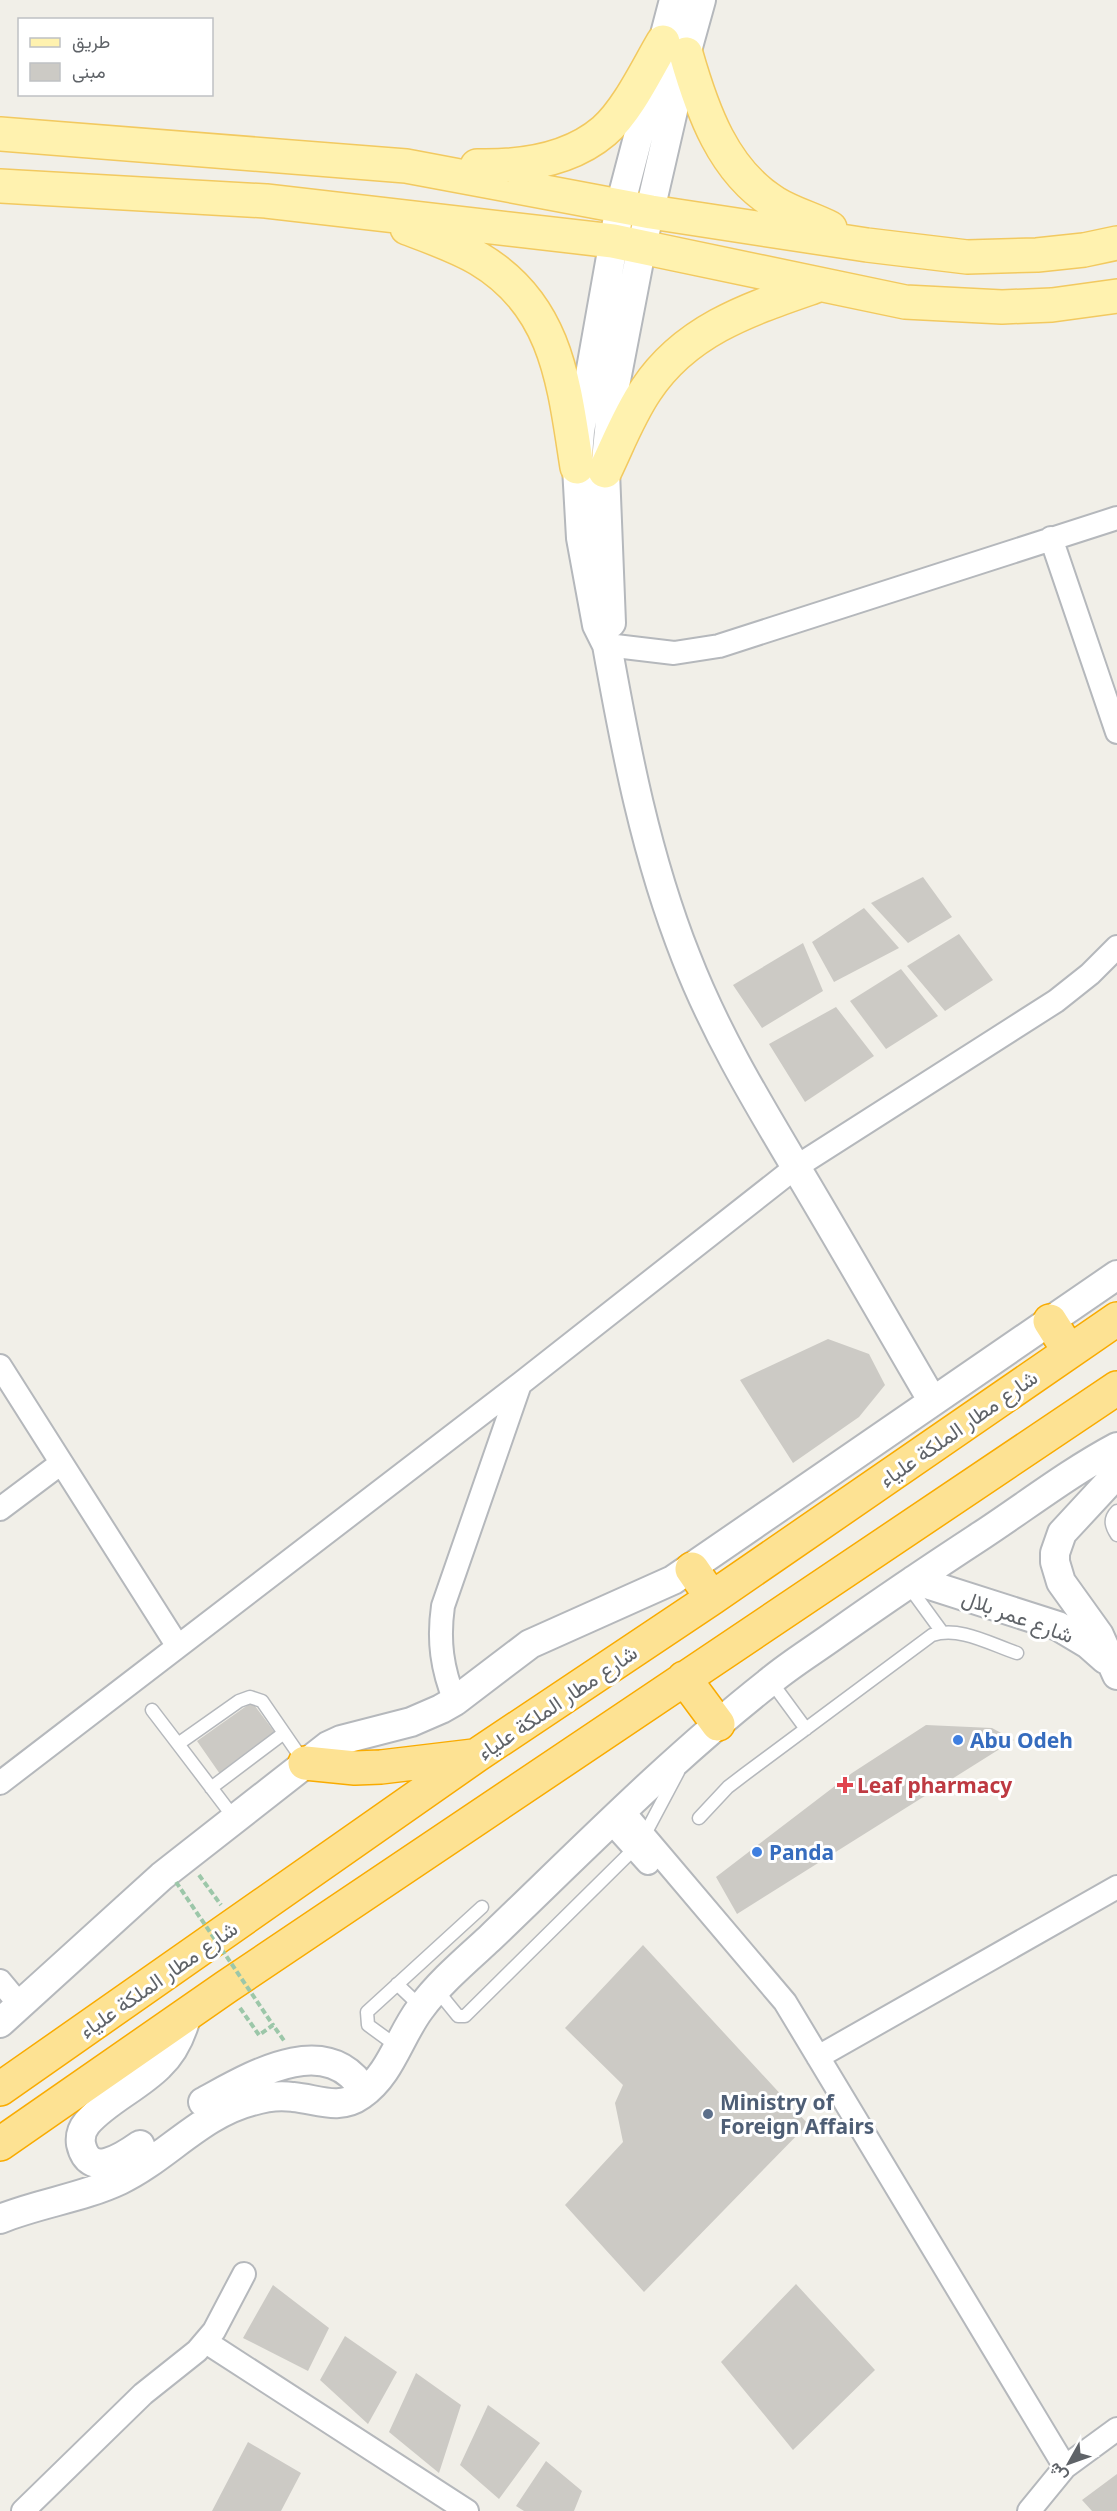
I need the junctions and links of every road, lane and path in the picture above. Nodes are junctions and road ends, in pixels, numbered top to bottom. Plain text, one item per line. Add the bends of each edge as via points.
1 (674, 0) edge
2 (701, 0) edge
3 (675, 48) junction
4 (0, 134) edge
5 (406, 166) junction
6 (0, 186) edge
7 (635, 209) junction
8 (360, 211) junction
9 (628, 243) junction
10 (1117, 243) edge
11 (867, 245) junction
12 (819, 285) junction
13 (1117, 296) edge
14 (591, 469) junction
15 (1117, 518) edge
16 (1050, 538) junction
17 (607, 645) junction
18 (1117, 732) edge
19 (1117, 947) edge
20 (796, 1167) junction
21 (1117, 1275) edge
22 (1117, 1319) edge
23 (1050, 1321) junction
24 (1069, 1351) junction
25 (0, 1366) edge
26 (520, 1384) junction
27 (1117, 1388) edge
28 (932, 1400) junction
29 (1113, 1450) edge
30 (60, 1464) junction
31 (0, 1509) edge
32 (1117, 1511) edge
33 (1117, 1535) edge
34 (692, 1569) junction
35 (911, 1582) junction
36 (712, 1598) junction
37 (942, 1632) junction
38 (177, 1646) junction
39 (1017, 1653) dead end
40 (1115, 1671) edge
41 (684, 1678) junction
42 (770, 1680) junction
43 (455, 1701) junction
44 (152, 1710) dead end
45 (718, 1724) junction
46 (806, 1728) junction
47 (284, 1733) junction
48 (178, 1744) junction
49 (690, 1750) junction
50 (477, 1755) junction
51 (305, 1763) junction
52 (0, 1783) edge
53 (211, 1788) junction
54 (617, 1816) junction
55 (699, 1818) dead end
56 (234, 1819) junction
57 (639, 1842) junction
58 (176, 1882) dead end
59 (1117, 1887) edge
60 (482, 1907) dead end
61 (0, 1981) edge
62 (397, 1984) junction
63 (428, 1998) junction
64 (10, 2014) edge
65 (187, 2014) junction
66 (250, 2022) dead end
67 (398, 2047) junction
68 (818, 2057) junction
69 (0, 2089) edge
70 (365, 2092) junction
71 (0, 2144) edge
72 (0, 2218) edge
73 (244, 2274) dead end
74 (206, 2342) junction
75 (1117, 2429) edge
76 (1065, 2468) junction
77 (23, 2511) edge
78 (467, 2511) edge
79 (1029, 2511) edge

1 - 3 street
2 - 3 street
3 - 5 main road via 604,131 551,158 512,167
3 - 7 street
3 - 11 main road via 718,140 751,186 776,204
4 - 5 main road
5 - 7 main road
6 - 8 main road via 266,201
7 - 9 street
7 - 11 main road
8 - 9 main road
8 - 14 main road via 479,259 505,278 527,302 557,358
9 - 12 main road
9 - 14 street via 585,395
10 - 11 main road via 1037,255 967,257
12 - 13 main road via 905,302 963,306 1052,305
12 - 14 main road via 725,320 682,349 646,389
14 - 17 street via 581,538 595,615
15 - 16 street
16 - 17 street via 708,649 657,653
16 - 18 street
17 - 20 street via 640,816 661,888 716,1025
19 - 20 street via 1056,1001
20 - 26 street
20 - 28 street
21 - 23 street
22 - 24 highway, شارع مطار الملكة علياء
23 - 24 highway
23 - 28 street
24 - 36 highway, شارع مطار الملكة علياء
25 - 30 street
26 - 38 street
26 - 43 street via 443,1606 441,1654
27 - 41 highway
28 - 34 street
29 - 35 street
29 - 40 street, شارع عمر بلال via 1112,1479 1062,1533 1055,1562 1061,1582 1099,1635
30 - 31 street
30 - 38 street
32 - 33 lane via 1112,1522
34 - 36 highway
34 - 43 street via 658,1589 530,1644
35 - 37 lane
35 - 40 street, شارع عمر بلال via 1058,1626 1088,1644
35 - 42 street
36 - 50 highway, شارع مطار الملكة علياء
37 - 39 lane via 960,1633
37 - 46 lane via 923,1641
38 - 52 street
41 - 45 highway
41 - 65 highway
42 - 45 street
42 - 46 lane
43 - 51 street via 411,1722 341,1740
44 - 48 lane
45 - 49 street
46 - 55 lane via 728,1787
47 - 48 lane via 262,1701 250,1697 238,1701
47 - 51 lane
47 - 53 lane
48 - 53 lane
49 - 54 street
49 - 57 lane
50 - 51 highway via 381,1767
50 - 69 highway, شارع مطار الملكة علياء
51 - 56 street
53 - 56 lane
54 - 57 street
54 - 63 street
56 - 64 street via 162,1876
57 - 63 lane via 465,2016 458,2016
57 - 68 street via 785,2002
58 - 66 path, bridge via 273,2025 259,2035
59 - 68 street
60 - 62 lane
61 - 64 street
62 - 63 lane
62 - 67 lane via 367,2012 366,2019 368,2025
63 - 67 street
65 - 70 street via 177,2042 160,2066 86,2124 81,2146 90,2159 104,2164 119,2160 203,2102 285,2065 312,2060 332,2062 352,2073
65 - 71 highway
67 - 70 street
68 - 76 street
70 - 72 street via 343,2103 292,2096 236,2106 121,2180
73 - 74 street
74 - 77 street via 143,2394
74 - 78 street
75 - 76 street
76 - 79 street

